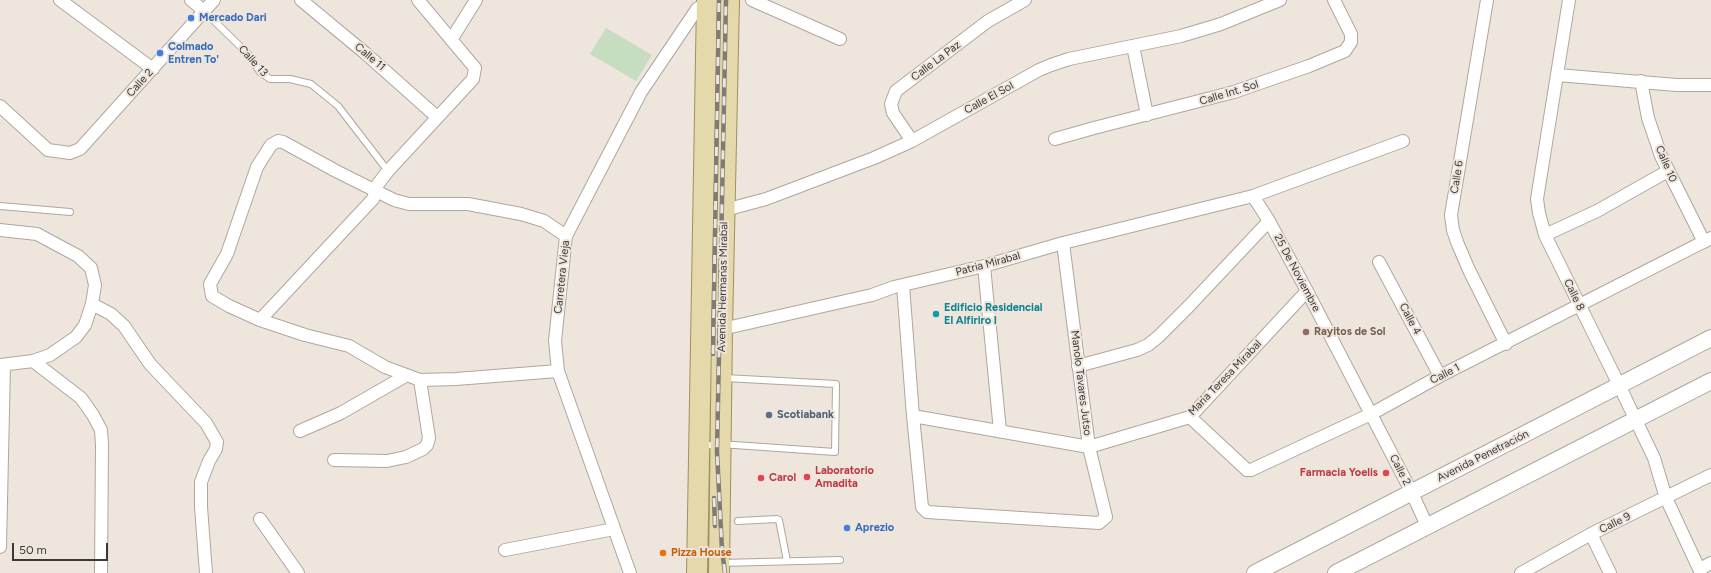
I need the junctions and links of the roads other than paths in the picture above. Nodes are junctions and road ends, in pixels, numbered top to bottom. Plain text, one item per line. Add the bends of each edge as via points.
1 (60, 0) edge
2 (191, 0) edge
3 (214, 0) edge
4 (301, 0) edge
5 (418, 0) edge
6 (476, 0) edge
7 (729, 0) edge
8 (752, 0) edge
9 (1025, 0) edge
10 (1280, 0) edge
11 (1334, 0) edge
12 (1487, 0) edge
13 (1569, 0) edge
14 (712, 1) edge
15 (204, 11) junction
16 (840, 39) dead end
17 (451, 40) junction
18 (1133, 46) junction
19 (153, 68) junction
20 (1558, 75) junction
21 (1640, 81) junction
22 (1711, 85) edge
23 (0, 106) edge
24 (1148, 115) junction
25 (437, 116) junction
26 (1055, 140) dead end
27 (912, 141) junction
28 (1403, 141) dead end
29 (388, 171) junction
30 (1668, 171) junction
31 (376, 190) junction
32 (1253, 196) junction
33 (0, 206) edge
34 (725, 210) junction
35 (70, 212) dead end
36 (703, 212) junction
37 (1268, 221) junction
38 (0, 230) edge
39 (1545, 235) junction
40 (566, 236) junction
41 (1707, 240) edge
42 (1063, 243) junction
43 (1379, 262) dead end
44 (984, 266) junction
45 (899, 286) junction
46 (1307, 291) junction
47 (92, 304) junction
48 (1579, 305) junction
49 (260, 320) junction
50 (722, 325) junction
51 (1711, 338) edge
52 (1506, 344) junction
53 (32, 361) junction
54 (2, 365) edge
55 (1078, 366) junction
56 (558, 371) junction
57 (407, 375) junction
58 (1440, 376) junction
59 (722, 378) junction
60 (420, 380) junction
61 (1711, 381) edge
62 (1619, 385) junction
63 (1371, 414) junction
64 (913, 416) junction
65 (1190, 417) junction
66 (1635, 420) junction
67 (300, 431) dead end
68 (1000, 431) junction
69 (720, 444) junction
70 (698, 446) junction
71 (1089, 447) junction
72 (334, 460) dead end
73 (1711, 475) edge
74 (1412, 493) junction
75 (1666, 498) junction
76 (260, 519) dead end
77 (738, 521) dead end
78 (1428, 526) junction
79 (614, 529) junction
80 (1591, 534) junction
81 (0, 547) edge
82 (505, 550) dead end
83 (840, 560) dead end
84 (787, 561) junction
85 (1711, 563) edge
86 (719, 568) edge
87 (1701, 571) edge
88 (101, 573) edge
89 (206, 573) edge
90 (298, 573) edge
91 (630, 573) edge
92 (697, 573) edge
93 (1255, 573) edge
94 (1336, 573) edge
95 (1522, 573) edge
96 (1610, 573) edge

1 - 19 street
2 - 15 street, Calle 13
3 - 15 street, Calle 2
4 - 25 street, Calle 11
5 - 17 street
6 - 17 street
7 - 34 main road, Avenida Hermanas Mirabal
8 - 16 street
9 - 27 street, Calle La Paz via 988,21 896,91 891,104 893,113
10 - 18 street, Calle El Sol via 1220,24 1181,36
11 - 24 street, Calle Int. Sol via 1351,34 1351,42 1345,51 1234,92
12 - 52 street, Calle 6 via 1451,215 1453,230 1469,270
13 - 20 street, Calle 8
14 - 36 main road, Avenida Hermanas Mirabal
14 - 40 street, Carretera Vieja via 697,9 641,92
15 - 19 street, Calle 2
15 - 29 lane, Calle 13 via 249,55 260,72 270,79 290,79 311,84 338,106
17 - 25 street via 475,68 475,73 473,79
18 - 24 street
18 - 27 street, Calle El Sol via 1069,58 1039,70
19 - 23 street, Calle 2 via 80,149 70,153 48,150
20 - 21 street
20 - 39 street, Calle 8 via 1537,199 1538,213
21 - 22 street
21 - 30 street, Calle 10 via 1648,118
24 - 26 street, Calle Int. Sol
25 - 29 street
27 - 34 street, Calle El Sol via 766,199
28 - 32 street, Patria Mirabal
29 - 31 street
30 - 39 street via 1597,211
30 - 41 street, Calle 10
31 - 40 street via 394,200 409,204 468,204 521,214 544,221
31 - 49 street via 374,199
31 - 49 street via 283,142 278,141 271,145 257,167 227,254 210,284 212,296
32 - 37 street, 25 De Noviembre
32 - 42 street, Patria Mirabal
33 - 35 lane
34 - 36 street, Calle El Sol
34 - 50 main road, Avenida Hermanas Mirabal
36 - 70 main road, Avenida Hermanas Mirabal
37 - 46 street, 25 De Noviembre
37 - 55 street via 1148,346
38 - 47 street via 37,234 78,256 91,268 94,276
39 - 48 street, Calle 8
40 - 56 street, Carretera Vieja via 555,341
41 - 48 street, Calle 1
42 - 44 street, Patria Mirabal
42 - 55 street, Manolo Tavares Jutso
43 - 58 street, Calle 4
44 - 45 street, Patria Mirabal
44 - 68 street
45 - 50 street, Patria Mirabal via 872,295
45 - 64 street
46 - 63 street, 25 De Noviembre
46 - 65 street, Maria Teresa Mirabal
47 - 53 street via 85,325 76,337 50,355
47 - 89 street via 111,314 124,326 150,364 206,423 217,442 202,482 201,507
48 - 52 street, Calle 1
48 - 62 street, Calle 8
49 - 57 street via 349,346 385,367
50 - 59 main road, Avenida Hermanas Mirabal
51 - 62 street, Avenida Penetración
52 - 58 street, Calle 1
53 - 54 street
53 - 88 street via 81,398 101,430
54 - 81 street
55 - 71 street, Manolo Tavares Jutso
56 - 60 street
56 - 79 street, Carretera Vieja
57 - 60 street
57 - 67 street via 341,413
58 - 63 street, Calle 1
59 - 69 main road, Avenida Hermanas Mirabal
59 - 69 lane via 836,384 835,452
60 - 72 street via 429,438 423,449 406,457 387,461
61 - 66 street
62 - 66 street, Calle 8
62 - 74 street, Avenida Penetración
63 - 65 street, Calle 1 via 1263,466 1249,470
63 - 74 street, Calle 2
64 - 68 street, Maria Teresa Mirabal
64 - 71 street, Manolo Tavares Jutso via 922,507 927,512 1099,523 1106,517
65 - 71 street, Maria Teresa Mirabal
66 - 75 street, Calle 8 via 1654,458
66 - 78 street
68 - 71 street, Maria Teresa Mirabal
69 - 70 lane
69 - 86 main road, Avenida Hermanas Mirabal
70 - 92 main road, Avenida Hermanas Mirabal
73 - 75 street, Calle 9
74 - 78 street, Calle 2
74 - 93 street, Avenida Penetración
75 - 80 street, Calle 9
75 - 87 street, Calle 8
76 - 90 street
77 - 84 lane via 780,520
78 - 94 street
79 - 82 street
79 - 91 street, Carretera Vieja
80 - 95 street, Calle 9
80 - 96 street
83 - 84 lane
84 - 86 lane
85 - 87 street

